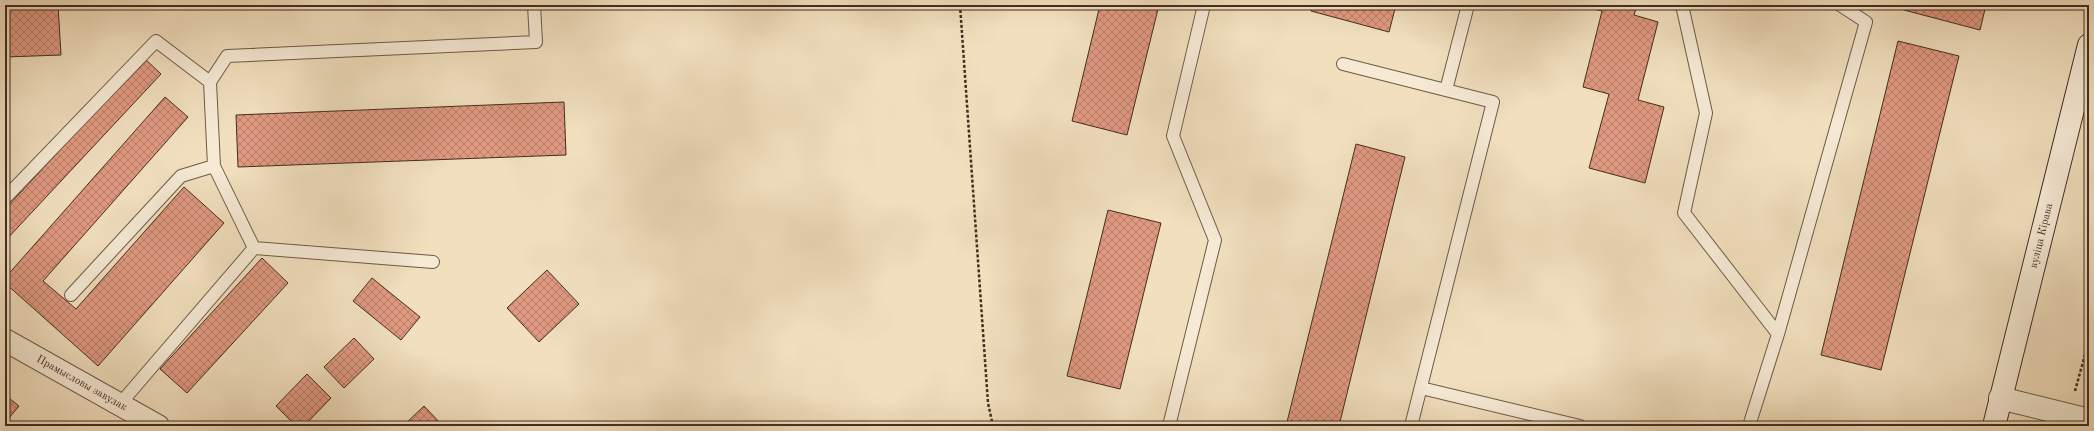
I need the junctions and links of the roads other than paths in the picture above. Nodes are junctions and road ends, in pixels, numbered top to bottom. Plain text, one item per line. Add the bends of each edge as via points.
1 (534, 5) edge
2 (1204, 5) edge
3 (1468, 5) edge
4 (1682, 5) edge
5 (1840, 5) edge
6 (2089, 45) edge
7 (1343, 64) dead end
8 (210, 82) junction
9 (1446, 90) junction
10 (214, 166) junction
11 (5, 198) edge
12 (254, 248) junction
13 (433, 262) dead end
14 (72, 295) dead end
15 (1778, 334) junction
16 (5, 340) edge
17 (1421, 388) junction
18 (2000, 398) junction
19 (120, 404) junction
20 (2089, 420) edge
21 (158, 426) edge
22 (1169, 426) edge
23 (1411, 426) edge
24 (1580, 426) edge
25 (1749, 426) edge
26 (1994, 426) edge

1 - 8 lane via 536,42 227,56
2 - 22 lane via 1173,136 1215,240
3 - 9 lane
4 - 15 lane via 1706,113 1684,213
5 - 15 lane via 1866,22
6 - 18 main road, вуліца Кірава
7 - 9 lane
8 - 10 lane
8 - 11 lane via 156,41
9 - 17 lane via 1493,102
10 - 12 lane
10 - 14 lane via 181,176
12 - 13 lane
12 - 19 lane
15 - 25 lane
16 - 19 main road, Прамысловы завулак
17 - 23 lane
17 - 24 lane
18 - 20 main road
18 - 26 main road, вуліца Кірава
19 - 21 main road, Прамысловы завулак

